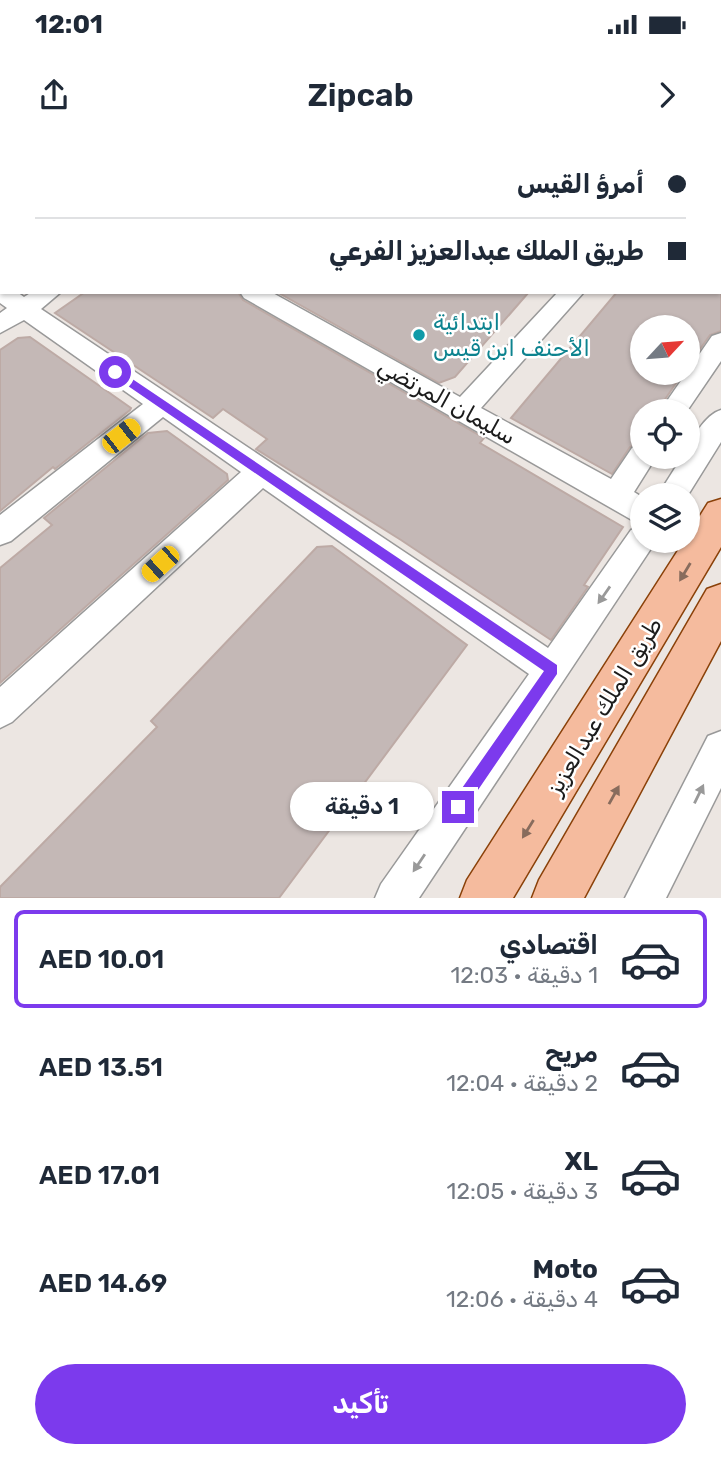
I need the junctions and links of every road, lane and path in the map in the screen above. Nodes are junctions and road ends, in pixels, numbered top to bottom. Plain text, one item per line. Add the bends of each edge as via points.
1 (3, 294) edge
2 (46, 294) edge
3 (256, 294) edge
4 (570, 294) edge
5 (24, 309) junction
6 (0, 325) edge
7 (721, 342) edge
8 (681, 399) edge
9 (161, 404) junction
10 (464, 410) junction
11 (721, 419) edge
12 (633, 469) edge
13 (261, 472) junction
14 (680, 483) edge
15 (615, 495) junction
16 (630, 504) edge
17 (721, 514) edge
18 (0, 532) edge
19 (632, 553) edge
20 (721, 602) edge
21 (552, 670) junction
22 (0, 710) edge
23 (721, 749) edge
24 (396, 898) edge
25 (485, 898) edge
26 (557, 898) edge
27 (645, 898) edge

1 - 5 street
2 - 5 street
3 - 10 street, سليمان المرتضي
4 - 10 street
5 - 6 street
5 - 9 street
7 - 8 street
9 - 13 street
9 - 18 street
10 - 15 street, سليمان المرتضي
11 - 14 street
12 - 15 street
13 - 21 street
13 - 22 street
15 - 16 street, سليمان المرتضي
17 -> 25 main road, طريق الملك عبدالعزيز
19 -> 21 street
26 -> 20 main road
21 -> 24 street
27 -> 23 street

